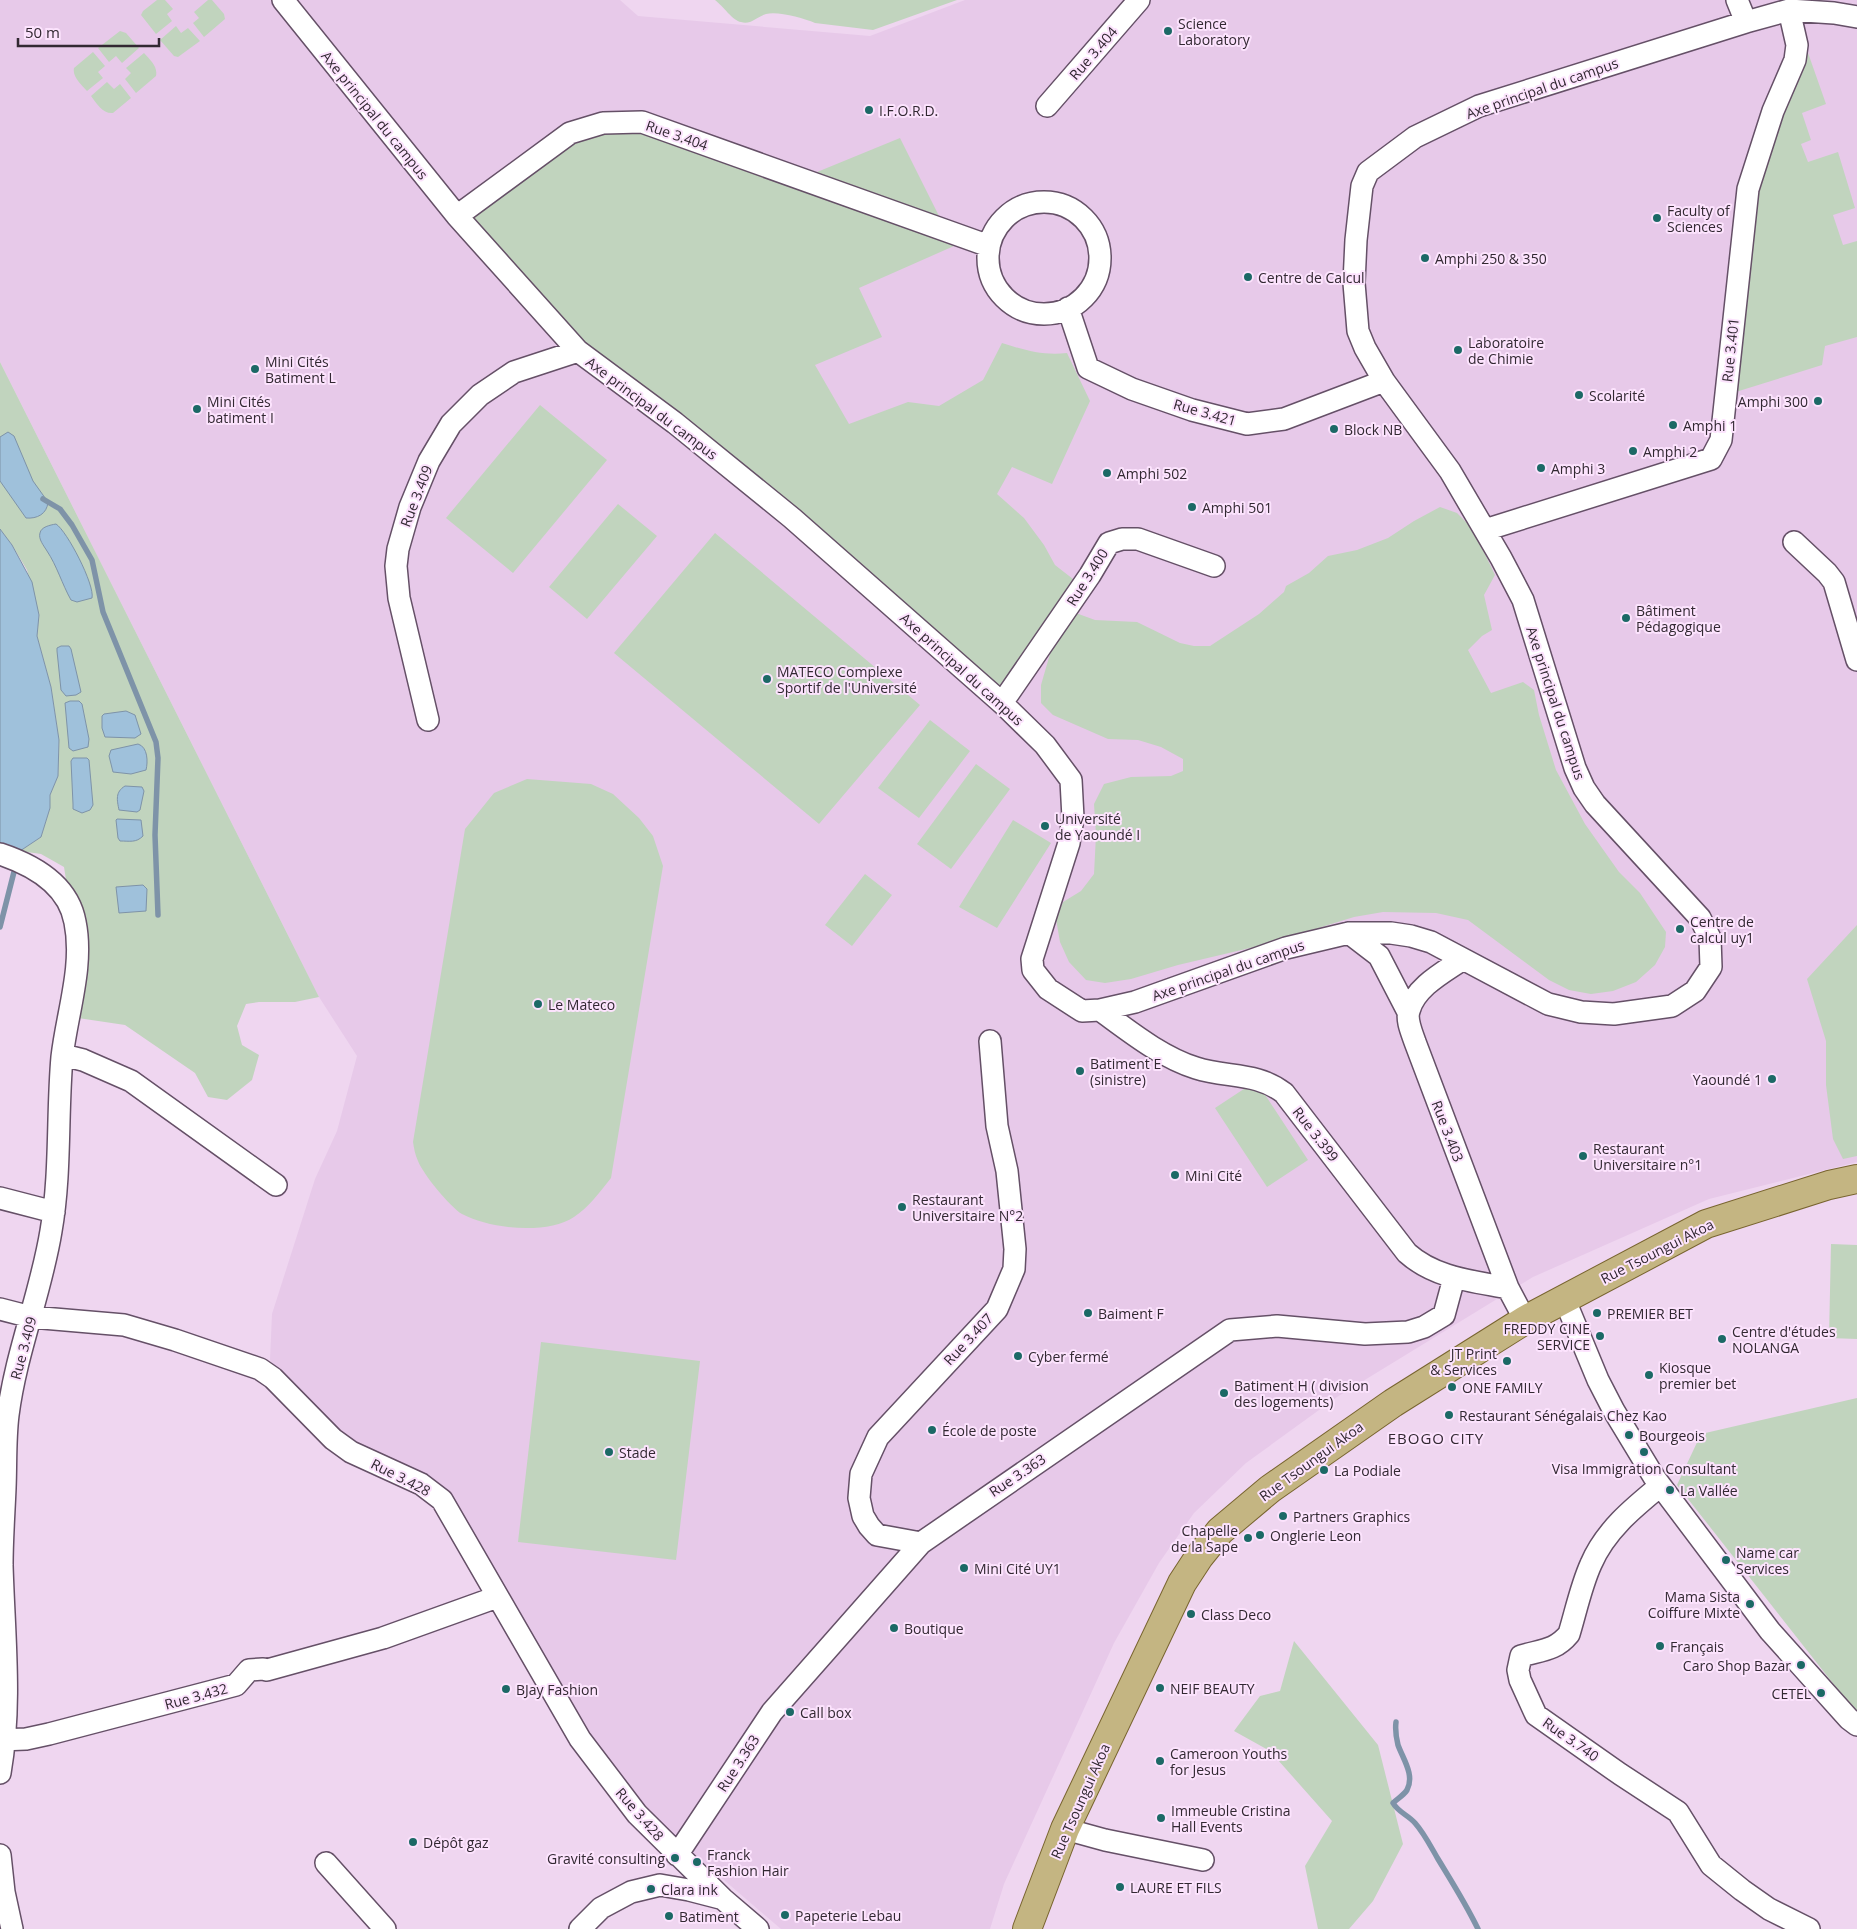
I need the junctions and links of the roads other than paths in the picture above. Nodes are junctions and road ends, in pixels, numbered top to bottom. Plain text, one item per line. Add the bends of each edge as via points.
1 (283, 0) edge
2 (1139, 0) edge
3 (1738, 0) edge
4 (1789, 10) junction
5 (1857, 17) edge
6 (1746, 22) junction
7 (1047, 106) dead end
8 (457, 216) junction
9 (989, 246) junction
10 (1068, 308) junction
11 (578, 351) junction
12 (1384, 381) junction
13 (1485, 530) junction
14 (1794, 542) dead end
15 (1214, 566) dead end
16 (1857, 660) edge
17 (1002, 703) junction
18 (428, 720) dead end
19 (0, 854) edge
20 (1349, 933) junction
21 (1463, 959) junction
22 (1100, 1010) junction
23 (1408, 1012) junction
24 (990, 1041) dead end
25 (62, 1055) junction
26 (1857, 1179) edge
27 (276, 1185) dead end
28 (0, 1198) edge
29 (54, 1212) junction
30 (1454, 1278) junction
31 (1508, 1288) junction
32 (1564, 1298) junction
33 (0, 1309) edge
34 (31, 1318) junction
35 (1524, 1320) junction
36 (1660, 1486) junction
37 (920, 1543) junction
38 (497, 1597) junction
39 (1857, 1725) edge
40 (3, 1740) edge
41 (0, 1774) edge
42 (1065, 1829) junction
43 (0, 1855) edge
44 (677, 1855) junction
45 (1203, 1860) dead end
46 (326, 1863) dead end
47 (723, 1898) junction
48 (12, 1929) edge
49 (385, 1929) edge
50 (580, 1929) edge
51 (758, 1929) edge
52 (1027, 1929) edge
53 (1809, 1929) edge

1 - 8 street, Axe principal du campus
2 - 7 street, Rue 3.404
3 - 6 street
4 - 5 street, Axe principal du campus
4 - 6 street, Axe principal du campus
4 - 13 street, Rue 3.401 via 1797,45 1795,60 1773,111 1748,190 1721,440 1711,460
6 - 12 street, Axe principal du campus via 1479,106 1415,138 1368,172 1362,186 1354,283 1358,332
8 - 9 street, Rue 3.404 via 570,133 603,124 642,122
8 - 11 street, Axe principal du campus
9 - 10 street via 991,277 1009,302 1022,310 1038,313
9 - 10 street via 994,231 1004,218 1032,203 1048,202 1078,214 1090,226 1100,256 1092,287
10 - 12 street, Rue 3.421 via 1088,368 1132,389 1247,424 1284,419
11 - 17 street, Axe principal du campus via 675,423 792,518
11 - 18 street, Rue 3.409 via 514,372 480,395 451,424 410,507 396,566 399,598
12 - 13 street, Axe principal du campus via 1450,471
13 - 21 street, Axe principal du campus via 1523,600 1584,788 1700,918 1710,938 1711,967 1695,991 1672,1006 1614,1014 1581,1012 1548,1004
14 - 16 street via 1834,582
15 - 17 street, Rue 3.400 via 1138,539 1108,543 1090,575
17 - 22 street, Axe principal du campus via 1045,745 1071,780 1069,843 1032,959 1034,970 1048,989 1071,1005 1082,1011
19 - 25 street, Rue 3.409 via 35,868 50,879 70,905 78,954
20 - 21 street, Axe principal du campus via 1391,932 1411,936 1431,942
20 - 22 street, Axe principal du campus via 1286,948 1135,1002
20 - 23 street, Rue 3.403 via 1379,956
21 - 23 street via 1424,987
22 - 30 street, Rue 3.399 via 1137,1037 1196,1068 1255,1078 1278,1088 1407,1253 1420,1264
23 - 31 street, Rue 3.403 via 1415,1042
24 - 37 street, Rue 3.407 via 997,1126 1008,1171 1014,1269 996,1309 878,1437 861,1474 859,1498 869,1526 877,1535
25 - 27 street via 131,1081
25 - 29 street, Rue 3.409
26 - 32 main road, Rue Tsoungui Akoa via 1706,1224
28 - 29 street
29 - 34 street, Rue 3.409
30 - 31 street, Rue 3.399
30 - 37 street, Rue 3.363 via 1444,1315 1408,1332 1365,1334 1277,1326 1230,1330
31 - 35 street, Rue 3.403
32 - 35 main road, Rue Tsoungui Akoa
32 - 36 street via 1598,1380
33 - 34 street, Rue 3.428
34 - 38 street, Rue 3.428 via 124,1325 267,1373 333,1439 351,1452 421,1484 442,1500
34 - 40 street, Rue 3.409 via 8,1417 2,1562 8,1703
35 - 42 main road, Rue Tsoungui Akoa via 1393,1403 1270,1489 1220,1531 1182,1583
36 - 39 street via 1770,1631
36 - 53 street, Rue 3.740 via 1633,1508 1604,1540 1590,1564 1569,1634 1561,1644 1521,1656 1518,1670 1523,1689 1536,1714 1678,1812 1711,1865 1768,1909
37 - 44 street, Rue 3.363 via 772,1712
38 - 40 street, Rue 3.432 via 382,1638 267,1670 249,1670 236,1685 49,1734
38 - 44 street, Rue 3.428 via 580,1739 637,1814
40 - 41 street, Rue 3.409
42 - 45 street
42 - 52 main road, Rue Tsoungui Akoa
43 - 48 street
44 - 47 street, Rue 3.428
46 - 49 street
47 - 50 street via 660,1885 631,1892 602,1908
47 - 51 street, Rue 3.428

